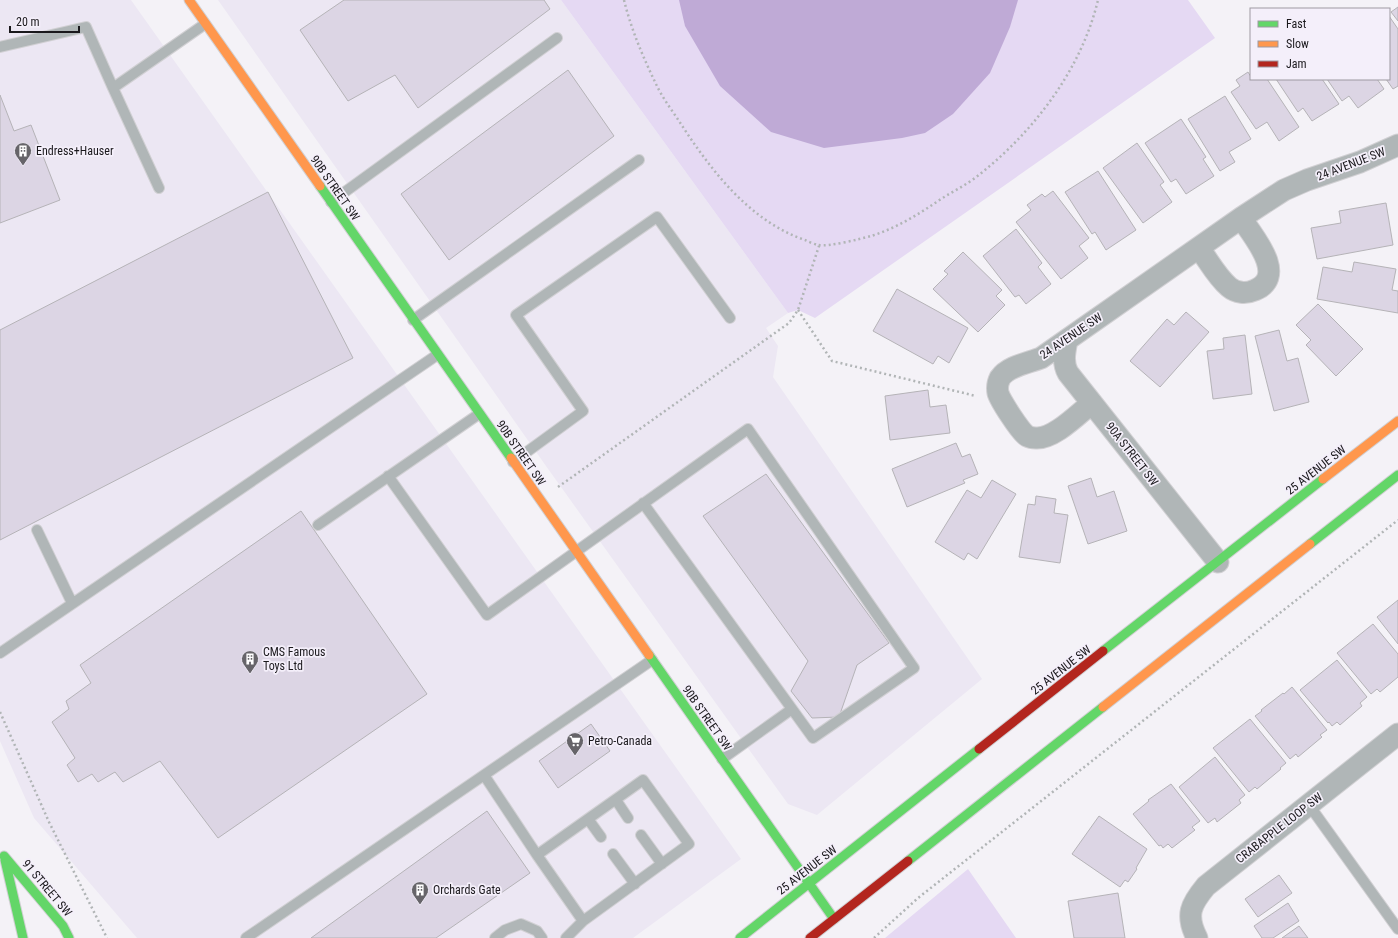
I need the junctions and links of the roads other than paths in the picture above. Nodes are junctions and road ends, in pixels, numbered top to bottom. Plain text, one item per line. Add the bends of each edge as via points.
1 (188, 0) edge
2 (205, 24) junction
3 (557, 38) dead end
4 (0, 47) edge
5 (113, 88) junction
6 (1398, 145) edge
7 (639, 160) dead end
8 (159, 188) dead end
9 (331, 202) junction
10 (1241, 218) junction
11 (1199, 248) junction
12 (730, 318) dead end
13 (413, 320) junction
14 (1067, 340) junction
15 (437, 355) junction
16 (1092, 403) junction
17 (479, 414) junction
18 (1398, 421) edge
19 (513, 462) junction
20 (1398, 475) edge
21 (388, 476) junction
22 (644, 503) junction
23 (318, 525) dead end
24 (37, 530) dead end
25 (576, 551) junction
26 (1218, 562) junction
27 (72, 604) junction
28 (0, 653) edge
29 (652, 660) junction
30 (792, 709) junction
31 (1398, 734) edge
32 (722, 759) junction
33 (484, 775) junction
34 (616, 800) junction
35 (1309, 805) junction
36 (628, 818) dead end
37 (588, 819) junction
38 (641, 835) dead end
39 (601, 837) dead end
40 (2, 852) edge
41 (614, 854) dead end
42 (537, 855) junction
43 (662, 864) junction
44 (635, 884) junction
45 (809, 884) junction
46 (834, 919) junction
47 (583, 921) junction
48 (1398, 929) edge
49 (23, 938) edge
50 (69, 938) edge
51 (246, 938) edge
52 (495, 938) edge
53 (542, 938) edge
54 (566, 938) edge
55 (740, 938) edge
56 (810, 938) edge
57 (1197, 938) edge

1 - 2 main road, 90B STREET SW
2 - 5 lane
2 - 9 main road, 90B STREET SW
3 - 9 lane
4 - 5 lane via 86,27
5 - 8 lane
6 - 10 street, 24 AVENUE SW via 1284,190
7 - 13 lane
9 - 13 main road, 90B STREET SW
10 - 11 street, 24 AVENUE SW
10 - 11 street via 1264,252 1269,265 1266,281 1260,288 1244,293 1235,291 1223,281
11 - 14 street, 24 AVENUE SW
12 - 19 lane via 657,216 516,316 583,411
13 - 15 main road, 90B STREET SW
14 - 16 street, 90A STREET SW via 1064,366
14 - 16 street, 24 AVENUE SW via 1041,358 1004,374 1000,379 998,394 1023,432 1028,437 1036,438 1050,435
15 - 17 main road, 90B STREET SW
15 - 27 lane
16 - 26 street, 90A STREET SW
17 - 19 main road, 90B STREET SW
17 - 21 lane
18 - 26 main road, 25 AVENUE SW
19 - 25 main road, 90B STREET SW
20 - 46 main road
21 - 23 lane
21 - 25 lane via 486,615
22 - 25 lane
22 - 30 lane
22 - 30 lane via 748,429 914,668 813,738
24 - 27 lane
25 - 29 main road, 90B STREET SW
26 - 45 main road, 25 AVENUE SW
27 - 28 lane
29 - 32 main road, 90B STREET SW
29 - 33 lane
30 - 32 lane
31 - 35 street, CRABAPPLE LOOP SW
32 - 45 main road, 90B STREET SW
33 - 42 lane
33 - 51 lane
34 - 36 lane
34 - 37 lane
34 - 43 lane via 643,780 689,844
35 - 48 lane
35 - 57 street, CRABAPPLE LOOP SW via 1215,879 1196,899 1191,909 1190,923
37 - 39 lane
37 - 42 lane
38 - 43 lane
40 - 49 main road, 91 STREET SW
40 - 50 main road, 91 STREET SW via 63,926
41 - 44 lane
42 - 47 lane
43 - 44 lane
44 - 47 lane
45 - 46 main road, 90B STREET SW
45 - 55 main road, 25 AVENUE SW
46 - 56 main road
47 - 54 lane
52 - 53 lane via 505,930 521,924 537,931

